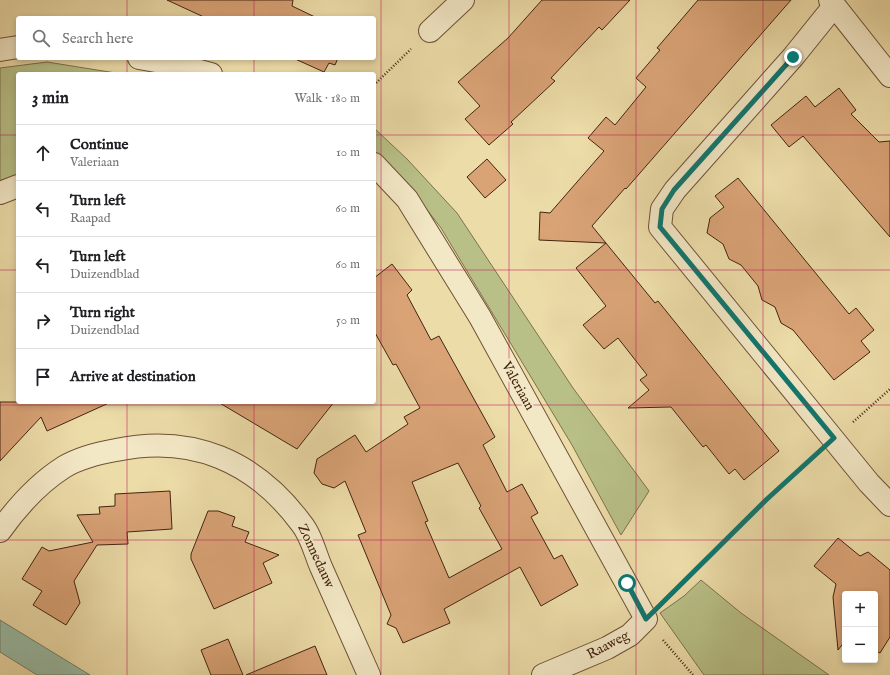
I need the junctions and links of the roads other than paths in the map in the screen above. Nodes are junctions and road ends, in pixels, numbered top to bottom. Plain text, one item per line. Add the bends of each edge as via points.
1 (463, 0) edge
2 (832, 3) edge
3 (430, 31) road end
4 (16, 48) edge
5 (0, 50) edge
6 (145, 60) edge
7 (174, 70) edge
8 (192, 72) edge
9 (890, 76) edge
10 (376, 166) edge
11 (16, 187) edge
12 (0, 193) edge
13 (890, 505) edge
14 (0, 531) edge
15 (646, 619) joint
16 (369, 675) edge
17 (543, 675) edge

1 - 3 street
2 - 9 street
2 - 13 street via 793,57 674,190 662,209 660,227 869,483
4 - 5 street
6 - 7 street
7 - 8 street
10 - 15 street, Valeriaan via 407,199 480,317
11 - 12 street
14 - 16 street, Zonnedauw via 17,508 65,467 99,454 133,446 166,446 191,447 222,457 257,478 281,499 303,524
15 - 17 street, Raaweg via 630,635 607,648

